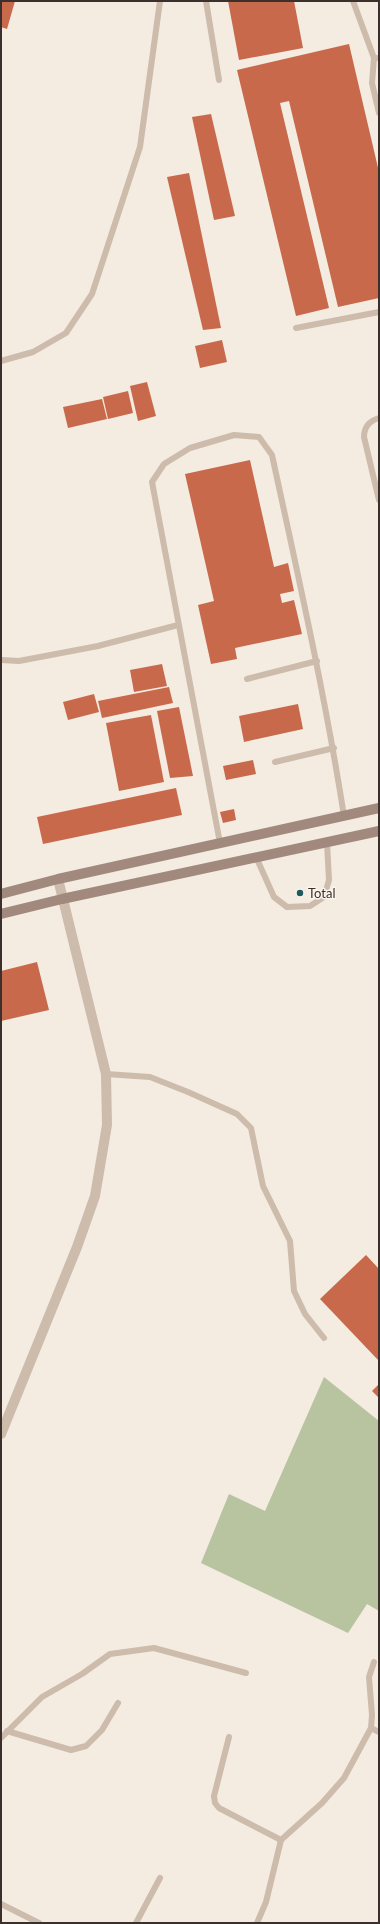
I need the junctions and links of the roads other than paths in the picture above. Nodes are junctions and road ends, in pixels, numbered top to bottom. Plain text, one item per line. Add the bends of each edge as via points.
1 (160, 1) edge
2 (206, 1) edge
3 (353, 1) edge
4 (377, 58) edge
5 (219, 80) dead end
6 (379, 113) edge
7 (379, 312) edge
8 (296, 328) dead end
9 (1, 362) edge
10 (379, 418) edge
11 (379, 500) edge
12 (178, 625) junction
13 (1, 660) edge
14 (316, 661) junction
15 (247, 679) dead end
16 (334, 748) junction
17 (275, 762) dead end
18 (379, 808) edge
19 (344, 816) junction
20 (379, 831) edge
21 (220, 843) junction
22 (327, 843) junction
23 (256, 857) junction
24 (58, 880) junction
25 (1, 894) edge
26 (62, 899) junction
27 (1, 914) edge
28 (106, 1074) junction
29 (324, 1338) dead end
30 (1, 1434) edge
31 (374, 1662) dead end
32 (246, 1673) dead end
33 (118, 1703) dead end
34 (371, 1728) junction
35 (7, 1731) junction
36 (379, 1732) edge
37 (229, 1737) dead end
38 (1, 1738) edge
39 (281, 1840) junction
40 (160, 1878) dead end
41 (1, 1904) edge
42 (39, 1923) edge
43 (136, 1923) edge
44 (257, 1923) edge

1 - 9 lane via 140,147 92,294 66,333 33,352
2 - 5 lane
3 - 4 lane
4 - 6 lane via 372,83
7 - 8 lane
10 - 11 lane via 369,423 364,430 364,437
12 - 13 lane via 98,646 19,661
12 - 14 lane via 152,482 164,464 190,448 234,435 259,436 272,455
12 - 21 lane
14 - 15 lane
14 - 16 lane
16 - 17 lane
16 - 19 lane
18 - 19 main road
19 - 21 main road
20 - 22 main road
21 - 24 main road
22 - 23 main road
22 - 23 lane via 329,880 324,896 310,906 287,907 274,897
23 - 26 main road
24 - 25 main road
24 - 26 street
26 - 27 main road
26 - 28 street
28 - 29 lane via 150,1078 182,1089 237,1114 251,1128 263,1186 290,1241 294,1291 305,1314
28 - 30 street via 107,1125 95,1196
31 - 34 lane via 369,1677
32 - 35 lane via 154,1648 110,1654 42,1697
33 - 35 lane via 102,1730 86,1746 71,1750
34 - 36 lane
34 - 39 lane via 344,1778 322,1803
35 - 38 lane
37 - 39 lane via 214,1796 215,1803 219,1808
39 - 44 lane via 266,1902
40 - 43 lane
41 - 42 lane

